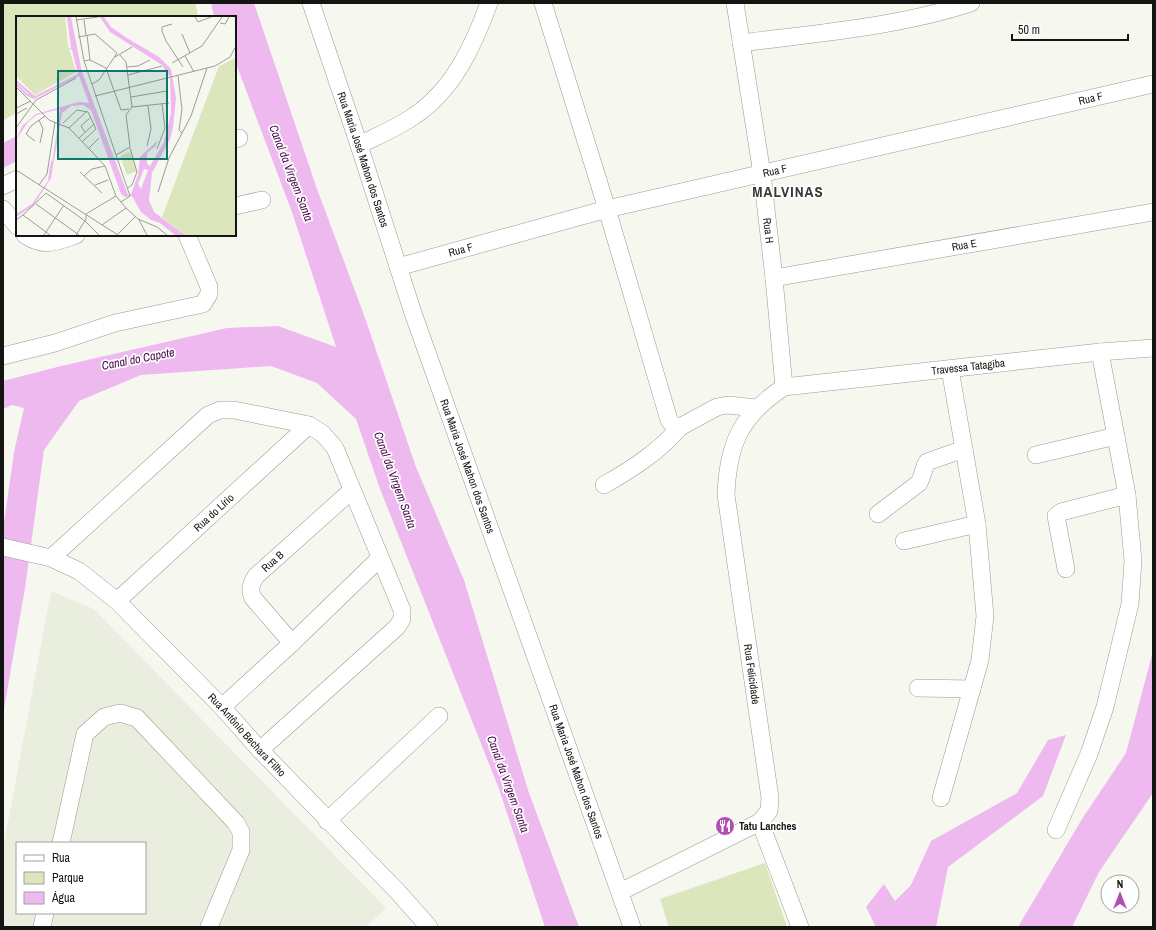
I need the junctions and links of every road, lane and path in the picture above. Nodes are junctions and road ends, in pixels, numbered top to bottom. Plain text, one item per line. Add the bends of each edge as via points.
1 (311, 3) edge
2 (489, 3) edge
3 (543, 3) edge
4 (735, 3) edge
5 (971, 3) edge
6 (741, 43) junction
7 (1153, 84) edge
8 (359, 145) junction
9 (762, 174) junction
10 (16, 180) edge
11 (3, 186) edge
12 (262, 200) dead end
13 (236, 206) edge
14 (3, 209) edge
15 (607, 209) junction
16 (1153, 212) edge
17 (16, 225) edge
18 (27, 236) edge
19 (73, 236) edge
20 (187, 236) edge
21 (398, 267) junction
22 (774, 278) junction
23 (1153, 348) edge
24 (1100, 352) junction
25 (3, 356) edge
26 (950, 369) junction
27 (784, 387) junction
28 (756, 408) junction
29 (309, 425) junction
30 (680, 427) junction
31 (1116, 436) junction
32 (964, 449) junction
33 (1036, 455) dead end
34 (604, 485) dead end
35 (351, 491) junction
36 (1127, 495) junction
37 (878, 514) dead end
38 (977, 524) junction
39 (904, 541) dead end
40 (3, 547) edge
41 (51, 558) junction
42 (380, 558) junction
43 (1066, 568) dead end
44 (117, 601) junction
45 (292, 643) junction
46 (918, 688) dead end
47 (972, 689) junction
48 (222, 707) junction
49 (439, 716) dead end
50 (260, 750) junction
51 (941, 798) dead end
52 (327, 821) junction
53 (760, 822) junction
54 (1056, 830) dead end
55 (61, 842) edge
56 (620, 892) junction
57 (45, 914) edge
58 (42, 927) edge
59 (209, 927) edge
60 (429, 927) edge
61 (632, 927) edge
62 (800, 927) edge

1 - 8 street, Rua Maria José Mahon dos Santos
2 - 8 street via 460,68 435,100 413,117
3 - 15 street
4 - 6 street, Rua H
5 - 6 street via 941,13 877,25
6 - 9 street, Rua H
7 - 9 street, Rua F
8 - 21 street, Rua Maria José Mahon dos Santos
9 - 15 street, Rua F
9 - 22 street, Rua H
10 - 11 street
12 - 13 street
14 - 17 street
15 - 21 street, Rua F
15 - 30 street via 669,420 673,426
16 - 22 street, Rua E
18 - 19 street via 47,244
20 - 25 street via 209,287 209,294 203,304 115,323 55,343
21 - 56 street, Rua Maria José Mahon dos Santos
22 - 27 street, Rua H
23 - 24 street, Travessa Tatagiba
24 - 26 street, Travessa Tatagiba
24 - 31 street
26 - 27 street, Travessa Tatagiba
26 - 32 street
27 - 28 street, Rua Felicidade
28 - 30 street via 728,405 717,407
28 - 53 street, Rua Felicidade via 732,447 727,468 726,495 770,798 769,811
29 - 35 street via 323,434 335,448
29 - 41 street via 234,410 220,410 208,415
29 - 44 street, Rua do Lírio
30 - 34 street via 671,438 632,469
31 - 33 street
31 - 36 street
32 - 37 street via 927,462 919,483
32 - 38 street
35 - 42 street
35 - 45 street, Rua B via 252,582 250,592 253,598
36 - 43 street via 1062,512 1056,516
36 - 54 street via 1133,561 1130,604 1105,707 1089,754
38 - 39 street
38 - 47 street via 984,616 980,660
40 - 41 street, Rua Antônio Bechara Filho
41 - 44 street, Rua Antônio Bechara Filho via 79,571
42 - 45 street
42 - 50 street via 402,610 402,618 397,627
44 - 48 street, Rua Antônio Bechara Filho
45 - 48 street
46 - 47 street
47 - 51 street
48 - 50 street, Rua Antônio Bechara Filho
49 - 52 street
50 - 52 street, Rua Antônio Bechara Filho
52 - 60 street, Rua Antônio Bechara Filho
53 - 56 street
53 - 62 street
55 - 59 street via 85,734 104,717 120,713 138,718 236,823 241,832 241,850
56 - 61 street, Rua Maria José Mahon dos Santos
57 - 58 street

